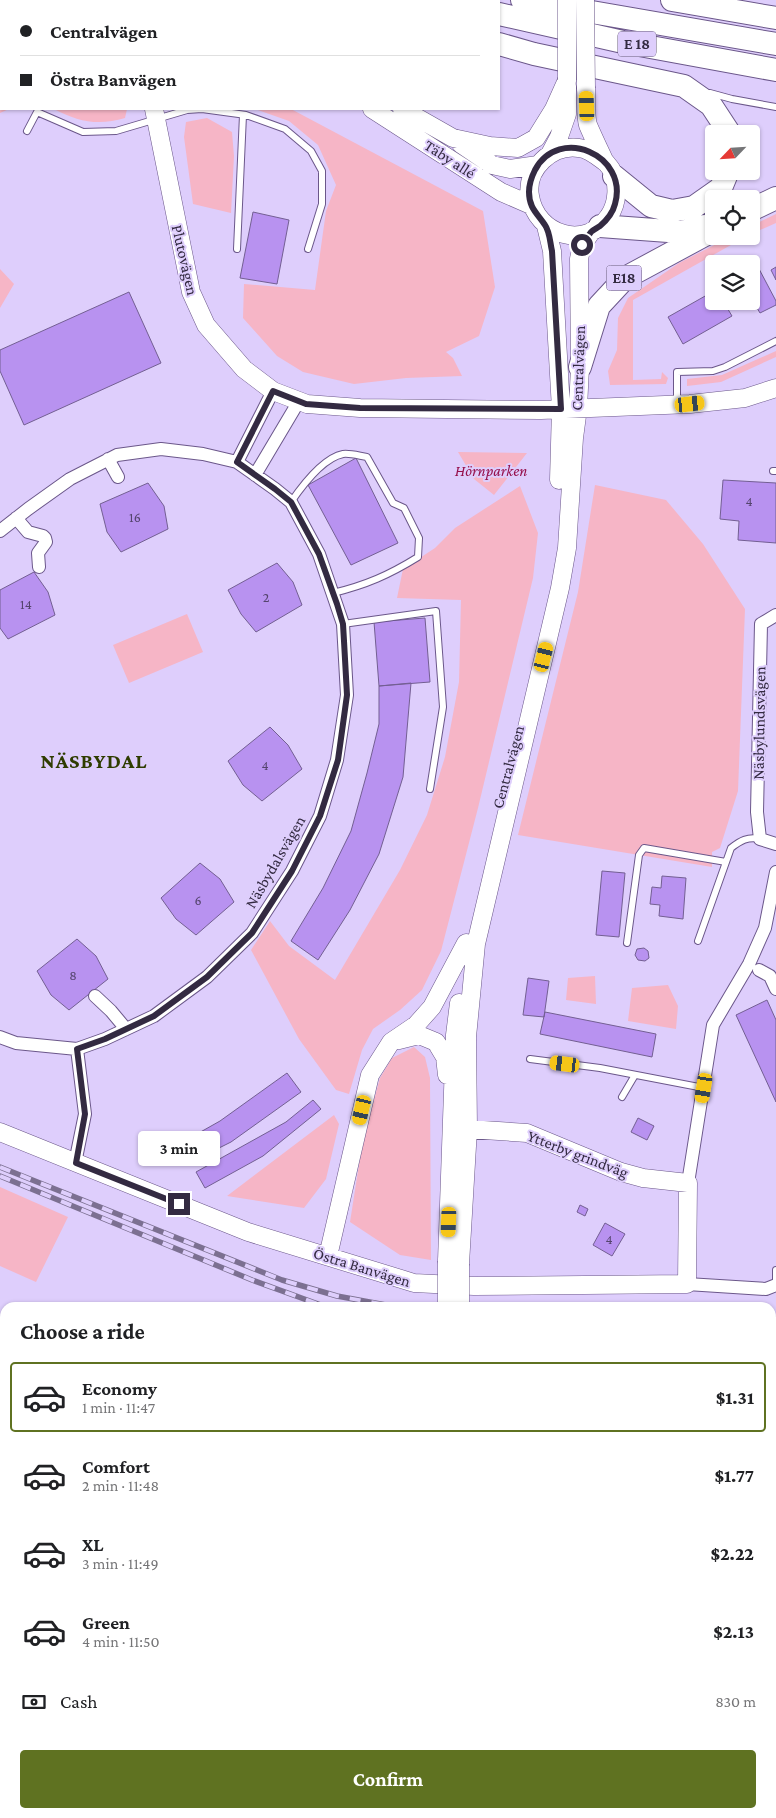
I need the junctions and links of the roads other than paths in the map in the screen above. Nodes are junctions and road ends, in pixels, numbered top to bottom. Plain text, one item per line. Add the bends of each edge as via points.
1 (522, 0) edge
2 (567, 0) edge
3 (585, 0) edge
4 (672, 0) edge
5 (500, 14) edge
6 (776, 18) edge
7 (500, 44) edge
8 (776, 44) edge
9 (776, 70) edge
10 (567, 80) junction
11 (684, 86) junction
12 (776, 107) edge
13 (187, 110) edge
14 (209, 110) edge
15 (374, 110) edge
16 (404, 110) edge
17 (156, 114) edge
18 (243, 115) junction
19 (724, 125) edge
20 (28, 131) dead end
21 (453, 138) junction
22 (544, 159) junction
23 (610, 169) junction
24 (724, 180) edge
25 (776, 198) edge
26 (531, 205) junction
27 (760, 206) edge
28 (546, 226) junction
29 (705, 226) edge
30 (596, 229) junction
31 (705, 235) edge
32 (237, 249) dead end
33 (308, 249) dead end
34 (776, 341) edge
35 (580, 367) junction
36 (776, 388) edge
37 (273, 391) junction
38 (299, 402) junction
39 (676, 405) junction
40 (569, 408) junction
41 (108, 459) junction
42 (237, 462) junction
43 (255, 475) junction
44 (118, 477) dead end
45 (291, 502) junction
46 (16, 518) junction
47 (0, 532) edge
48 (38, 567) dead end
49 (333, 593) junction
50 (776, 615) edge
51 (343, 624) junction
52 (430, 789) dead end
53 (760, 839) junction
54 (776, 844) edge
55 (726, 862) junction
56 (776, 872) edge
57 (698, 941) dead end
58 (466, 942) junction
59 (627, 943) dead end
60 (759, 970) dead end
61 (776, 989) edge
62 (95, 996) dead end
63 (126, 1029) junction
64 (0, 1037) edge
65 (391, 1042) junction
66 (77, 1049) junction
67 (530, 1059) dead end
68 (635, 1075) junction
69 (704, 1088) junction
70 (622, 1097) dead end
71 (460, 1126) junction
72 (0, 1132) edge
73 (76, 1163) junction
74 (688, 1183) junction
75 (328, 1256) junction
76 (454, 1263) junction
77 (776, 1270) edge
78 (687, 1284) junction
79 (776, 1285) edge
80 (449, 1302) edge
81 (459, 1302) edge

1 - 8 highway, E 18
2 - 10 street, bridge
3 - 23 street, Centralvägen, bridge via 588,123
4 - 6 highway
5 - 9 highway, E 18 via 623,42
7 - 11 highway, E 18
10 - 21 street, Täby allé via 536,138 518,148
10 - 22 street via 567,114 560,137
11 - 12 lane
11 - 19 highway, E 18 via 711,106
13 - 17 lane
14 - 18 lane
15 - 26 street, Täby allé via 500,192
16 - 21 street, Täby allé
17 - 20 lane via 116,131 83,132 37,112
17 - 37 street, Plutovägen via 191,292 206,325 244,369
18 - 32 lane
18 - 33 lane via 285,129 311,151 322,171 322,204
21 - 22 street, Täby allé via 492,165 510,169
22 - 23 street via 564,148 579,148 593,153
22 - 26 street via 531,177
23 - 24 highway via 651,206 672,211 694,207 721,188
23 - 30 street, Centralvägen via 617,190 615,204
25 - 27 highway
26 - 28 street, Centralvägen
28 - 30 street via 568,235 581,235
28 - 40 street, Centralvägen via 552,251
29 - 30 highway via 682,232
30 - 35 street, Centralvägen via 582,245 580,259
31 - 35 highway, E18 via 625,278 599,306
34 - 39 lane via 713,371 677,372
35 - 40 street, Centralvägen
36 - 39 street, Plutovägen via 745,398
37 - 38 street, Plutovägen
37 - 42 street
38 - 40 street, Plutovägen via 360,408
38 - 43 street
39 - 40 street, Plutovägen
40 - 58 street, Centralvägen via 556,549 524,706 495,813
40 - 71 street, Centralvägen via 574,438 567,548 476,944
41 - 42 street, Näsbydalsvägen via 117,454 161,449
41 - 44 street
41 - 46 street, Näsbydalsvägen via 70,479
42 - 43 street, Näsbydalsvägen
43 - 45 street, Näsbydalsvägen
45 - 49 street, Näsbydalsvägen via 319,554
45 - 49 lane via 323,464 343,454 367,457 393,503 404,508 419,538 418,557 393,573 362,586
46 - 47 street, Näsbydalsvägen
46 - 48 street via 28,532 46,538 38,553
49 - 51 street, Näsbydalsvägen
50 - 53 street, Näsbylundsvägen via 761,624 757,812
51 - 52 lane via 436,611 443,707
51 - 63 street, Näsbydalsvägen via 347,695 338,760 320,816 292,871 252,933 207,977 154,1016
53 - 54 street
53 - 55 lane via 752,837 739,842 731,848
55 - 57 lane
55 - 59 lane via 644,848 639,854
56 - 69 street via 765,928 749,964 713,1025
58 - 65 street via 432,1008
58 - 71 street, Centralvägen via 455,1035
60 - 61 street via 770,976
62 - 63 street
63 - 66 street, Näsbydalsvägen
64 - 66 street, Näsbydalsvägen via 16,1043
65 - 71 street via 420,1035 436,1042 445,1057
65 - 75 street via 370,1075
66 - 73 street via 85,1114
67 - 68 lane
68 - 69 lane
68 - 70 lane
69 - 74 street
71 - 74 street, Ytterby grindväg via 527,1133 621,1172
71 - 76 street, Centralvägen
72 - 73 street, Östra Banvägen
73 - 75 street, Östra Banvägen via 248,1232
74 - 78 street
75 - 78 street, Östra Banvägen via 414,1283 474,1286
76 - 80 street, Centralvägen, bridge
76 - 81 street, Centralvägen, bridge
77 - 79 lane
78 - 79 street, Östra Banvägen via 766,1289

